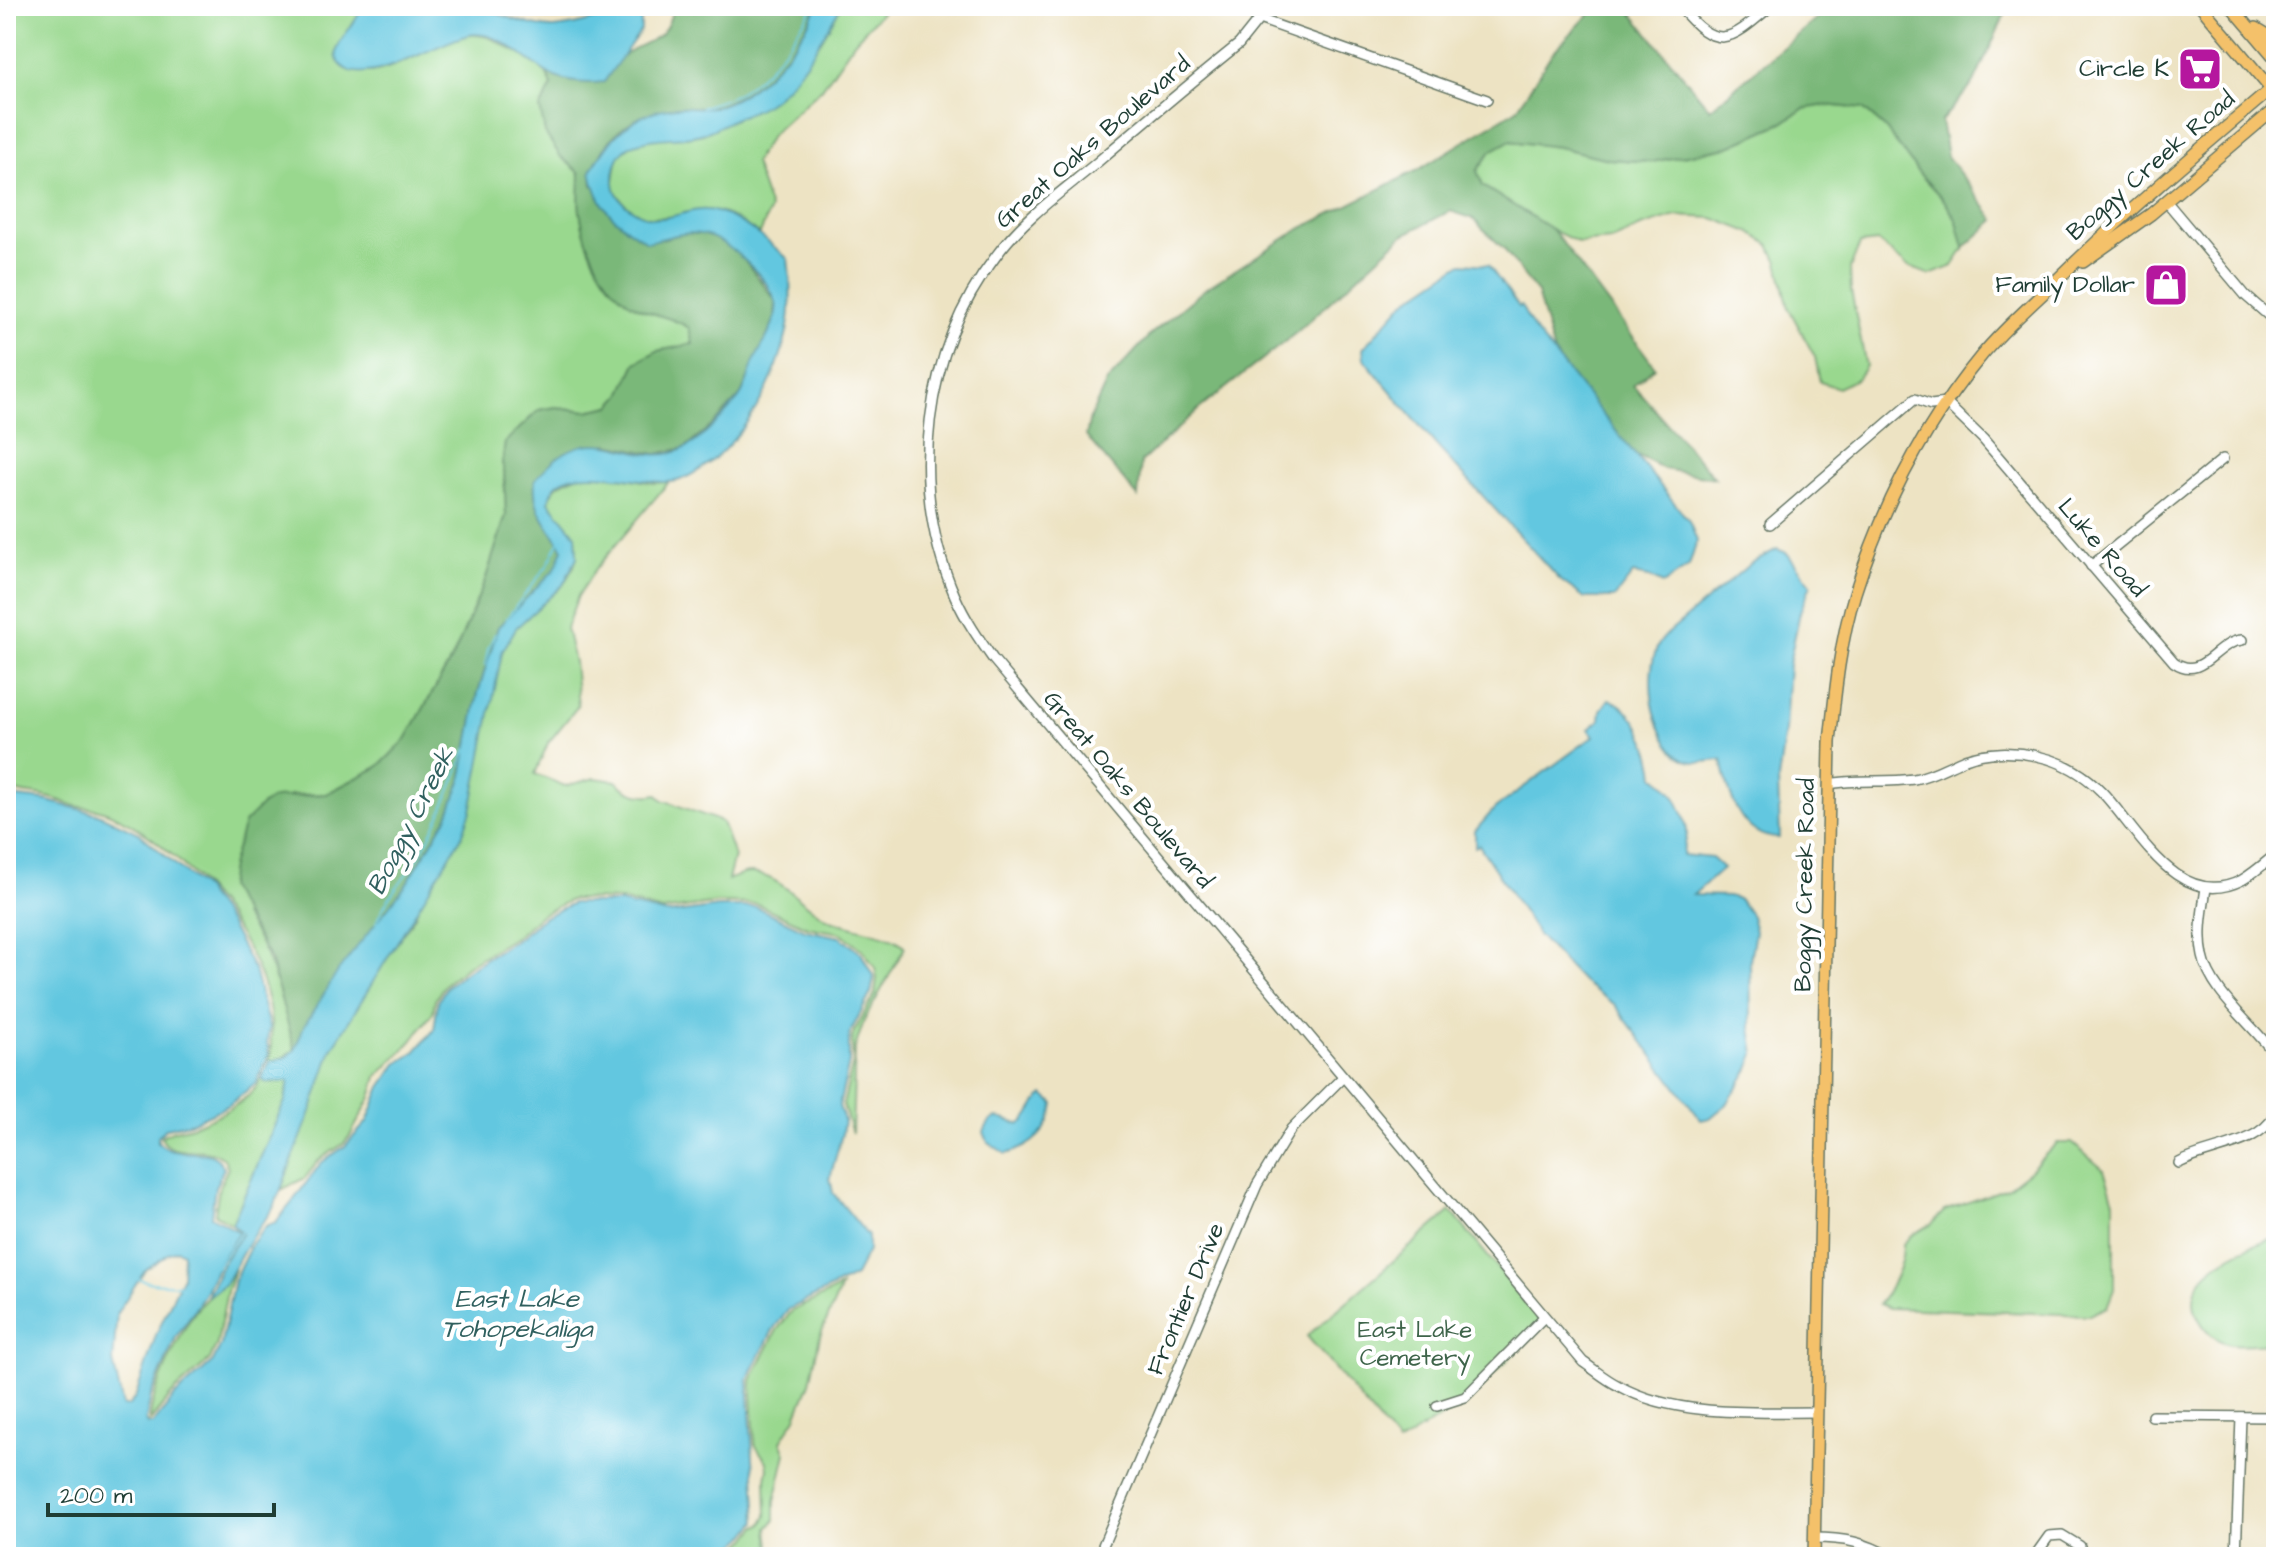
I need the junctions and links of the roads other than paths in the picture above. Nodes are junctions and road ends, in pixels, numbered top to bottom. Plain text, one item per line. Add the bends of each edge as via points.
1 (1241, 6) edge
2 (1679, 6) edge
3 (1771, 6) edge
4 (2201, 6) edge
5 (2233, 8) edge
6 (1259, 19) junction
7 (2276, 40) edge
8 (2276, 59) edge
9 (2274, 90) edge
10 (1487, 100) dead end
11 (2276, 108) edge
12 (2170, 175) junction
13 (2143, 198) junction
14 (2166, 201) junction
15 (2057, 281) junction
16 (2276, 322) edge
17 (1946, 403) junction
18 (2223, 459) dead end
19 (1770, 524) dead end
20 (2091, 566) junction
21 (2242, 640) dead end
22 (1829, 784) junction
23 (2276, 854) edge
24 (2206, 888) junction
25 (2276, 1056) edge
26 (1343, 1077) junction
27 (2276, 1114) edge
28 (2179, 1163) dead end
29 (1543, 1318) junction
30 (1437, 1406) dead end
31 (1816, 1412) junction
32 (2152, 1416) dead end
33 (2241, 1417) junction
34 (2276, 1417) edge
35 (1814, 1538) junction
36 (1098, 1557) edge
37 (1814, 1557) edge
38 (1890, 1557) edge
39 (2034, 1557) edge
40 (2081, 1557) edge
41 (2236, 1557) edge

1 - 6 street
2 - 3 street via 1699,29 1721,37 1737,34
4 - 9 main road
5 - 7 main road
5 - 8 main road
6 - 10 street
6 - 26 street, Great Oaks Boulevard via 1239,44 1031,217 997,254 968,299 943,357 929,424 928,494 956,597 993,659
9 - 12 main road, Boggy Creek Road
11 - 14 main road, Boggy Creek Road
12 - 13 main road, Boggy Creek Road
12 - 14 main road
13 - 14 main road
13 - 15 main road, Boggy Creek Road
14 - 15 main road, Boggy Creek Road
14 - 16 street via 2246,296
15 - 17 main road, Boggy Creek Road via 1984,353
17 - 19 street via 1915,399
17 - 20 street, Luke Road
17 - 22 main road, Boggy Creek Road via 1886,510 1854,597 1834,697
18 - 20 street
20 - 21 street, Luke Road via 2181,667 2202,664 2230,641
22 - 24 street via 1917,778 1991,753 2038,756 2086,778 2159,861 2191,884
22 - 31 main road, Boggy Creek Road
23 - 24 street via 2241,881
24 - 25 street via 2201,937 2209,974
26 - 29 street, Great Oaks Boulevard
26 - 36 street, Frontier Drive via 1291,1129 1257,1185
27 - 28 street via 2243,1141
29 - 30 street via 1465,1397
29 - 31 street, Great Oaks Boulevard via 1583,1362 1620,1387 1667,1404
31 - 35 main road, Boggy Creek Road
32 - 33 street
33 - 34 street
33 - 41 street
35 - 37 main road, Boggy Creek Road
35 - 38 street via 1844,1538
39 - 40 street via 2049,1536 2062,1535 2080,1546

